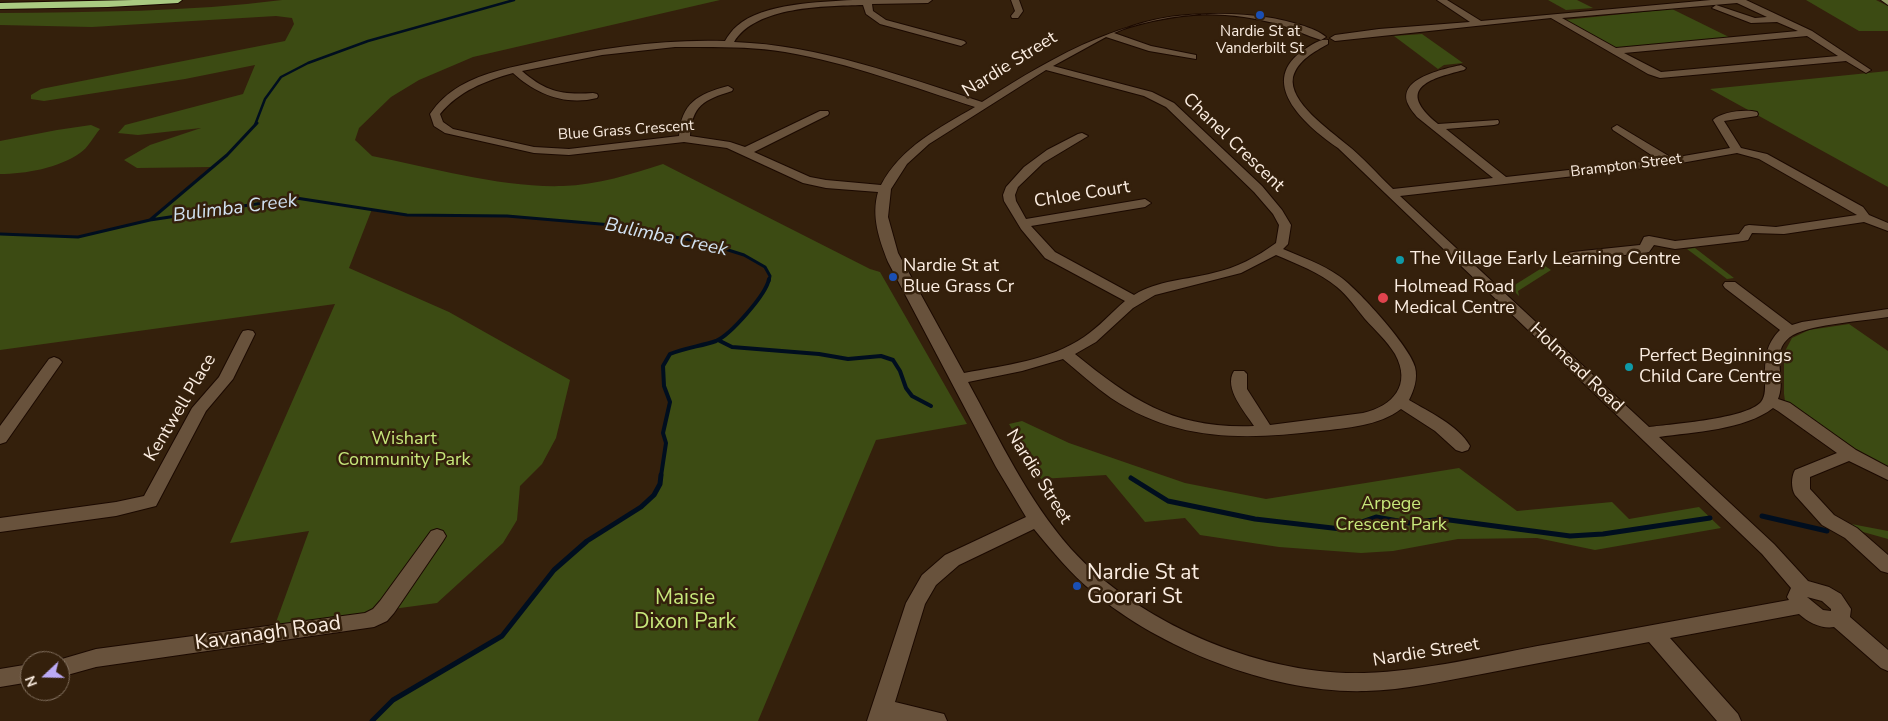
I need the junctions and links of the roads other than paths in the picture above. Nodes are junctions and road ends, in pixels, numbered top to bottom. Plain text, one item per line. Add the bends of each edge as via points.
1 (178, 0) edge
2 (928, 0) edge
3 (1015, 0) edge
4 (1200, 0) edge
5 (1441, 0) edge
6 (1737, 0) edge
7 (1742, 0) edge
8 (1885, 0) edge
9 (1888, 2) edge
10 (867, 3) junction
11 (0, 6) edge
12 (1716, 8) dead end
13 (1211, 12) junction
14 (1014, 16) dead end
15 (1554, 16) junction
16 (1780, 19) junction
17 (1479, 23) junction
18 (1809, 33) junction
19 (1107, 34) junction
20 (1327, 39) junction
21 (960, 43) dead end
22 (728, 44) junction
23 (1614, 51) junction
24 (1193, 57) dead end
25 (1848, 58) junction
26 (1046, 67) junction
27 (1461, 68) dead end
28 (515, 70) junction
29 (1866, 70) dead end
30 (728, 89) dead end
31 (593, 96) dead end
32 (983, 106) junction
33 (824, 113) dead end
34 (1753, 114) dead end
35 (1494, 122) dead end
36 (1436, 127) junction
37 (1617, 128) dead end
38 (1082, 136) dead end
39 (684, 139) junction
40 (1737, 150) junction
41 (746, 151) junction
42 (1670, 162) junction
43 (1503, 180) junction
44 (885, 189) junction
45 (1390, 193) junction
46 (1145, 202) dead end
47 (1864, 218) junction
48 (1024, 223) junction
49 (1888, 228) edge
50 (1274, 250) junction
51 (1568, 262) dead end
52 (1730, 285) dead end
53 (1135, 301) junction
54 (1888, 313) edge
55 (1789, 330) junction
56 (248, 334) dead end
57 (1066, 353) junction
58 (54, 362) dead end
59 (1239, 374) dead end
60 (959, 379) junction
61 (1400, 402) junction
62 (1768, 403) junction
63 (1266, 432) junction
64 (1645, 434) junction
65 (0, 438) edge
66 (1462, 446) dead end
67 (1850, 454) junction
68 (1888, 474) edge
69 (1036, 520) junction
70 (0, 525) edge
71 (437, 536) dead end
72 (1888, 566) edge
73 (1803, 597) junction
74 (1652, 632) junction
75 (1888, 662) edge
76 (70, 665) edge
77 (20, 675) edge
78 (0, 678) edge
79 (880, 715) edge
80 (936, 721) edge
81 (1730, 721) edge

1 - 11 highway
2 - 10 street
3 - 14 street via 1019,11
4 - 13 street
5 - 17 street
6 - 7 street, Holmead Road
6 - 15 street, Holmead Road
6 - 16 street
8 - 9 main road
10 - 21 street via 869,12 883,22
10 - 22 street via 792,8 770,13 741,26
12 - 16 street via 1754,21
13 - 19 street, Nardie Street via 1169,14
13 - 20 street, Nardie Street via 1270,20
15 - 17 street, Holmead Road
15 - 23 street
16 - 18 street
17 - 20 street, Holmead Road
18 - 23 street
18 - 25 street
19 - 24 street via 1157,50
19 - 26 street, Nardie Street via 1068,52
20 - 45 street, Holmead Road via 1292,67 1288,78 1289,91 1298,106 1326,135 1342,146
22 - 28 street, Blue Grass Crescent via 622,49
22 - 32 street, Blue Grass Crescent via 819,56
23 - 25 street via 1660,75
25 - 29 street
26 - 32 street, Nardie Street
26 - 50 street, Chanel Crescent via 1148,94 1170,105 1258,189 1278,213 1285,225 1284,235 1282,244
27 - 36 street via 1424,80 1412,94 1411,100 1417,110
28 - 31 street via 532,86 545,92 562,96
28 - 39 street, Blue Grass Crescent via 496,75 441,104 435,114 438,124 449,131 549,152 589,151
30 - 39 street via 691,109 685,120
32 - 44 street, Nardie Street via 909,155
33 - 41 street
34 - 40 street via 1718,120
35 - 36 street
36 - 43 street
37 - 42 street
38 - 48 street via 1067,142 1018,177 1011,187 1008,196 1011,205
39 - 41 street, Blue Grass Crescent via 718,142
40 - 42 street, Brampton Street
40 - 47 street, Brampton Street via 1763,156 1849,205
41 - 44 street, Blue Grass Crescent via 807,180
42 - 43 street, Brampton Street
43 - 45 street, Brampton Street
44 - 60 street, Nardie Street via 881,219 887,244
45 - 64 street, Holmead Road
46 - 48 street, Chloe Court
47 - 49 street, Brampton Street
47 - 51 street via 1772,232 1749,228 1743,237 1675,245 1648,240 1644,248 1574,256
48 - 53 street via 1050,255
50 - 53 street via 1226,276 1161,288
50 - 61 street via 1322,270 1343,285 1400,351 1407,366 1408,384
52 - 55 street
53 - 57 street via 1085,344
54 - 55 street
55 - 62 street via 1777,342
56 - 70 street, Kentwell Place via 225,379 200,408 150,502
57 - 60 street
57 - 63 street via 1120,397 1149,413 1182,426
58 - 65 street
59 - 63 street via 1239,389
60 - 69 street, Nardie Street
61 - 63 street via 1378,414 1355,420
61 - 66 street via 1438,424
62 - 64 street via 1734,419
62 - 67 street via 1796,417
64 - 73 street, Holmead Road via 1768,549
67 - 68 street
67 - 72 street via 1801,474 1801,491 1828,520 1851,532
69 - 74 street, Nardie Street via 1068,559 1141,618 1234,662 1292,676 1353,682 1405,679
69 - 79 street via 952,560 929,580 916,603
71 - 76 street, Kavanagh Road via 387,607 380,615 367,621 96,658
73 - 74 street, Nardie Street
73 - 75 street via 1816,590 1836,602 1842,612 1838,618
74 - 81 street
77 - 78 street
79 - 80 street

